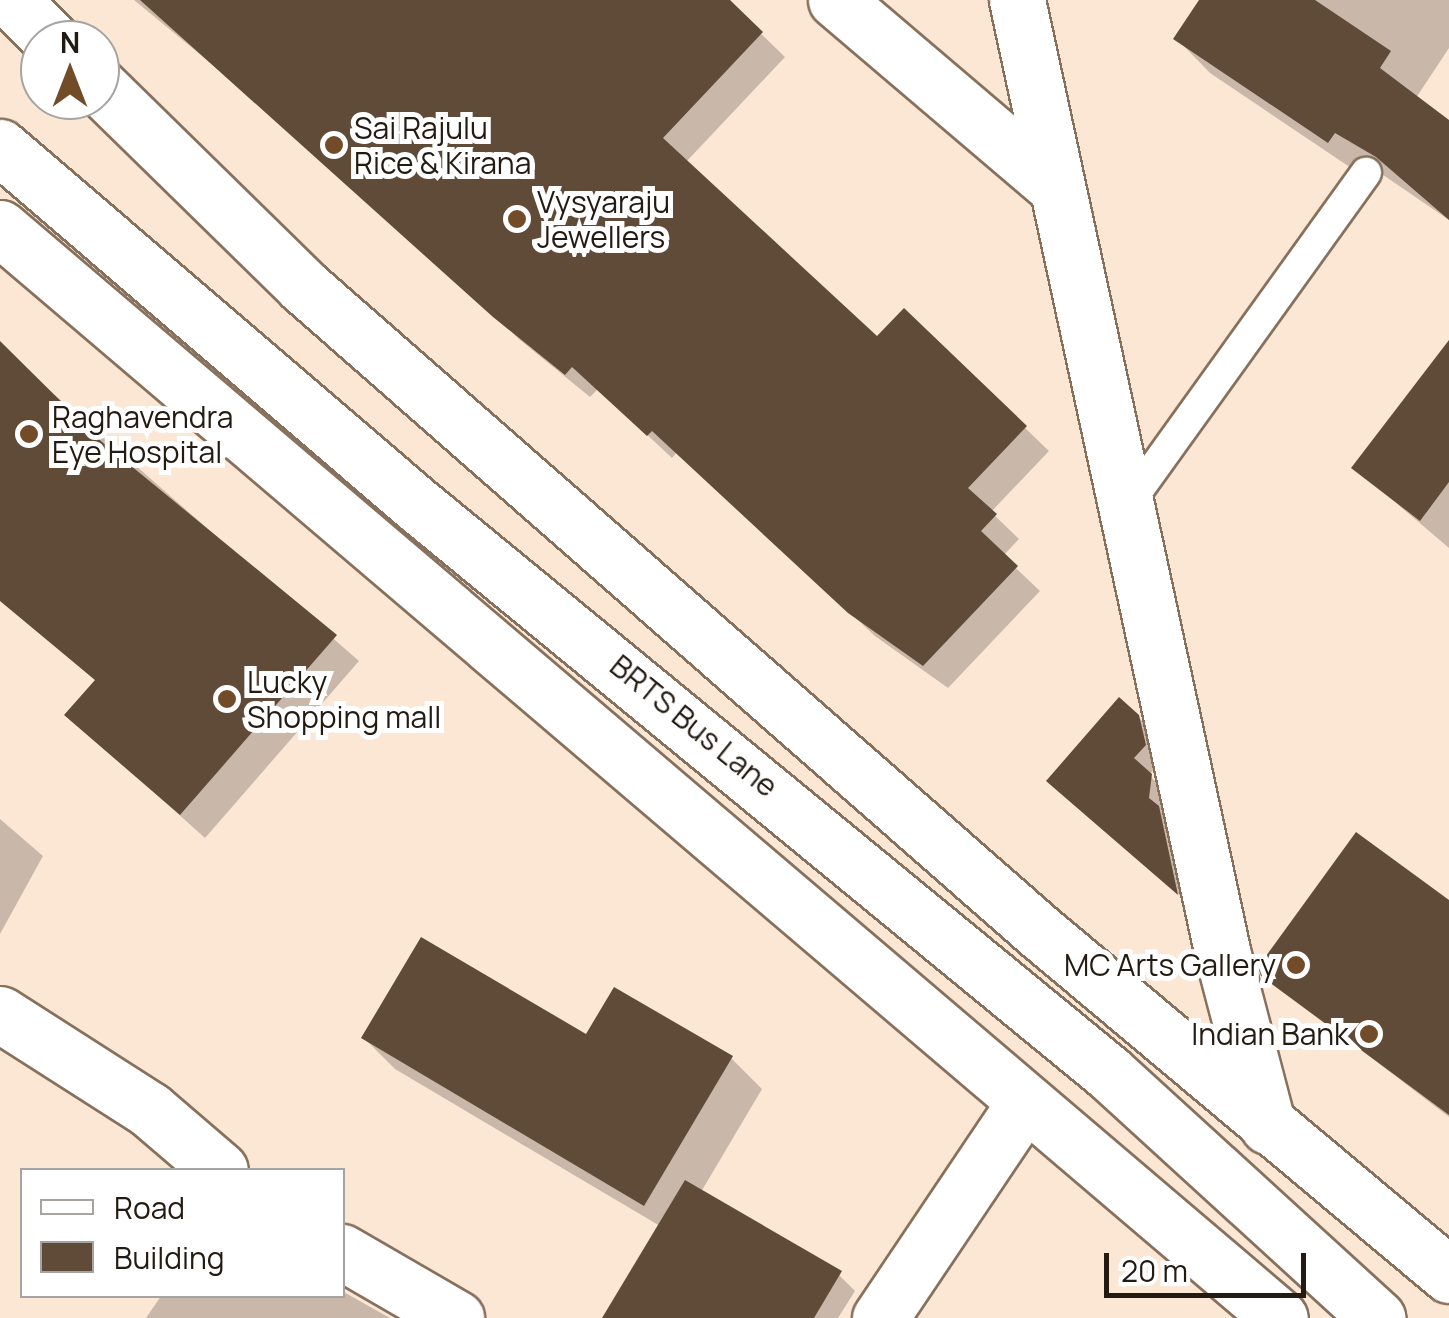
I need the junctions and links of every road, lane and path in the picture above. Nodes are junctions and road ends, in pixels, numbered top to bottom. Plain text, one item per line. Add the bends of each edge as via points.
1 (11, 0) edge
2 (836, 0) edge
3 (1031, 11) edge
4 (32, 20) edge
5 (120, 108) edge
6 (0, 147) edge
7 (1366, 173) dead end
8 (1052, 184) junction
9 (0, 228) edge
10 (1128, 504) junction
11 (0, 1014) edge
12 (1025, 1102) junction
13 (1268, 1126) junction
14 (218, 1168) edge
15 (345, 1254) edge
16 (1449, 1275) edge
17 (456, 1318) edge
18 (880, 1318) edge
19 (1280, 1318) edge
20 (1377, 1318) edge

1 - 4 main road
2 - 8 main road
3 - 8 main road
5 - 13 main road via 302,286
6 - 20 main road, BRTS Bus Lane via 415,502 1108,1072
7 - 10 lane
8 - 10 main road
9 - 12 main road
10 - 13 main road
11 - 14 main road via 150,1110
12 - 18 main road
12 - 19 main road
13 - 16 main road
15 - 17 main road

